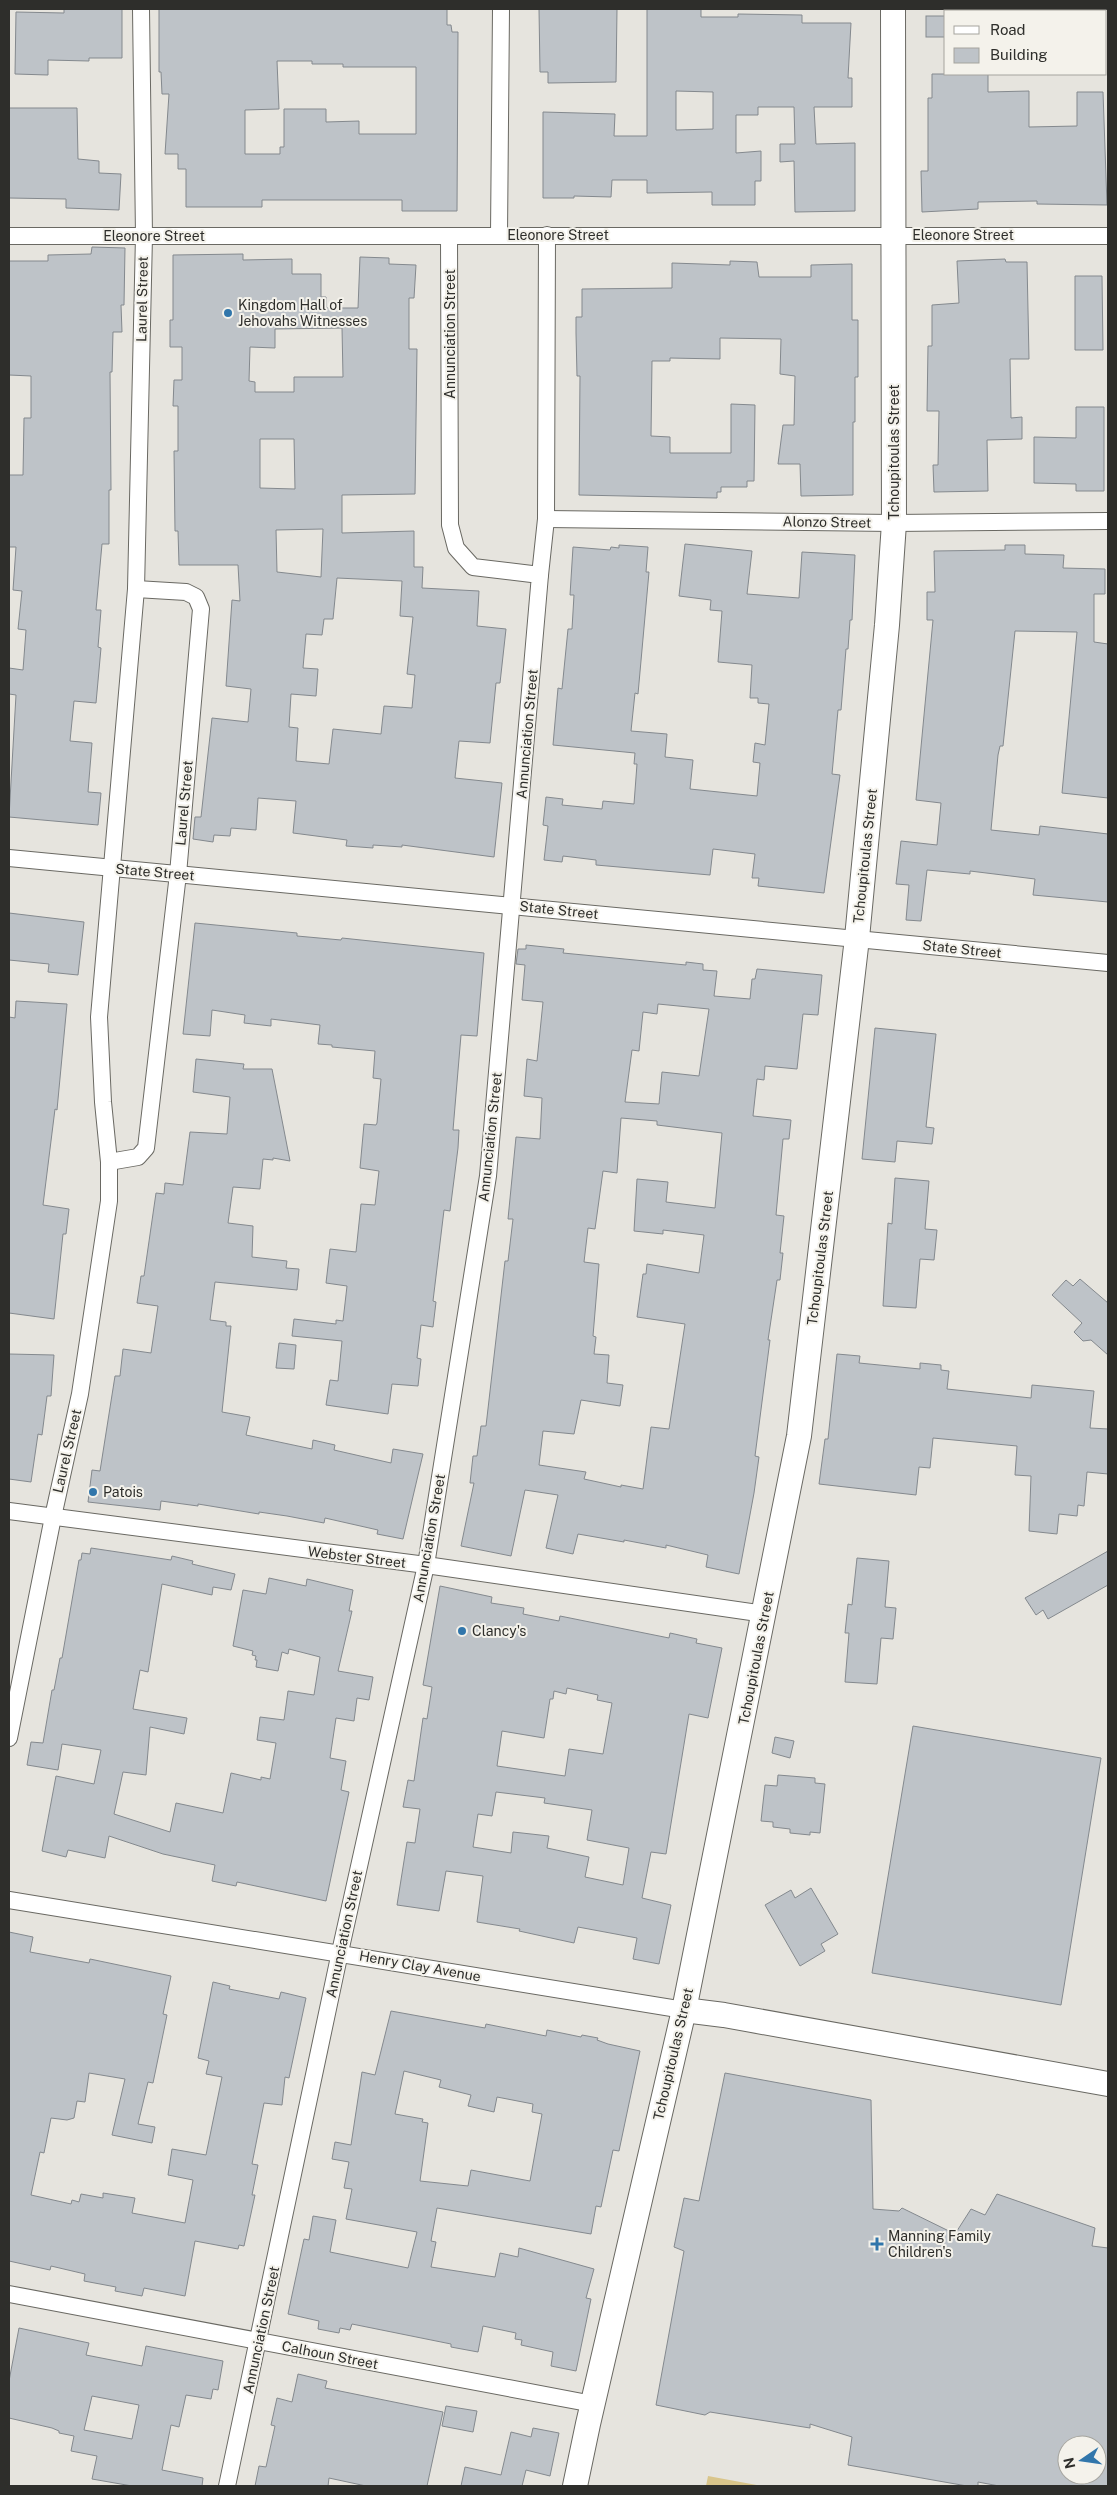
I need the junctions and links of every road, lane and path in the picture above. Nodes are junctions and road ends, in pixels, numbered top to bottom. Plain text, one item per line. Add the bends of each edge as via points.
1 (141, 9) edge
2 (501, 9) edge
3 (893, 9) edge
4 (499, 234) junction
5 (894, 234) junction
6 (546, 235) junction
7 (9, 236) edge
8 (144, 236) junction
9 (450, 236) junction
10 (1108, 236) edge
11 (546, 519) junction
12 (1108, 521) edge
13 (894, 523) junction
14 (540, 575) junction
15 (136, 589) junction
16 (9, 858) edge
17 (111, 868) junction
18 (178, 874) junction
19 (512, 905) junction
20 (857, 938) junction
21 (1108, 963) edge
22 (109, 1162) junction
23 (9, 1510) edge
24 (53, 1517) junction
25 (426, 1566) junction
26 (765, 1614) junction
27 (9, 1738) edge
28 (9, 1900) edge
29 (340, 1952) junction
30 (684, 2010) junction
31 (1108, 2084) edge
32 (9, 2294) edge
33 (259, 2341) junction
34 (593, 2404) junction
35 (227, 2486) edge
36 (576, 2486) edge

1 - 8 street, Laurel Street
2 - 4 street
3 - 5 street, Tchoupitoulas Street
4 - 6 street, Eleonore Street
4 - 9 street, Eleonore Street
5 - 6 street, Eleonore Street
5 - 10 street, Eleonore Street
5 - 13 street, Tchoupitoulas Street
6 - 11 street, Annunciation Street
7 - 8 street, Eleonore Street
8 - 9 street, Eleonore Street
8 - 15 street, Laurel Street
9 - 14 street, Annunciation Street via 450,525 456,548 473,566
11 - 13 street, Alonzo Street
11 - 14 street, Annunciation Street
12 - 13 street, Alonzo Street
13 - 20 street, Tchoupitoulas Street
14 - 19 street, Annunciation Street
15 - 17 street, Laurel Street
15 - 18 street, Laurel Street via 186,592 196,598 201,609
16 - 17 street, State Street
17 - 18 street, State Street
17 - 22 street, Laurel Street via 99,1017
18 - 19 street, State Street
18 - 22 street, Laurel Street via 146,1148 138,1157
19 - 20 street, State Street
19 - 25 street, Annunciation Street via 488,1176
20 - 21 street, State Street
20 - 26 street, Tchoupitoulas Street via 799,1436
22 - 24 street, Laurel Street via 109,1201 80,1394
23 - 24 street, Webster Street
24 - 25 street, Webster Street
24 - 27 street, Laurel Street
25 - 26 street, Webster Street
25 - 29 street, Annunciation Street
26 - 30 street, Tchoupitoulas Street
28 - 29 street, Henry Clay Avenue
29 - 30 street, Henry Clay Avenue
29 - 33 street, Annunciation Street
30 - 31 street
30 - 34 street, Tchoupitoulas Street
32 - 33 street, Calhoun Street
33 - 34 street, Calhoun Street
33 - 35 street, Annunciation Street
34 - 36 street, Tchoupitoulas Street

